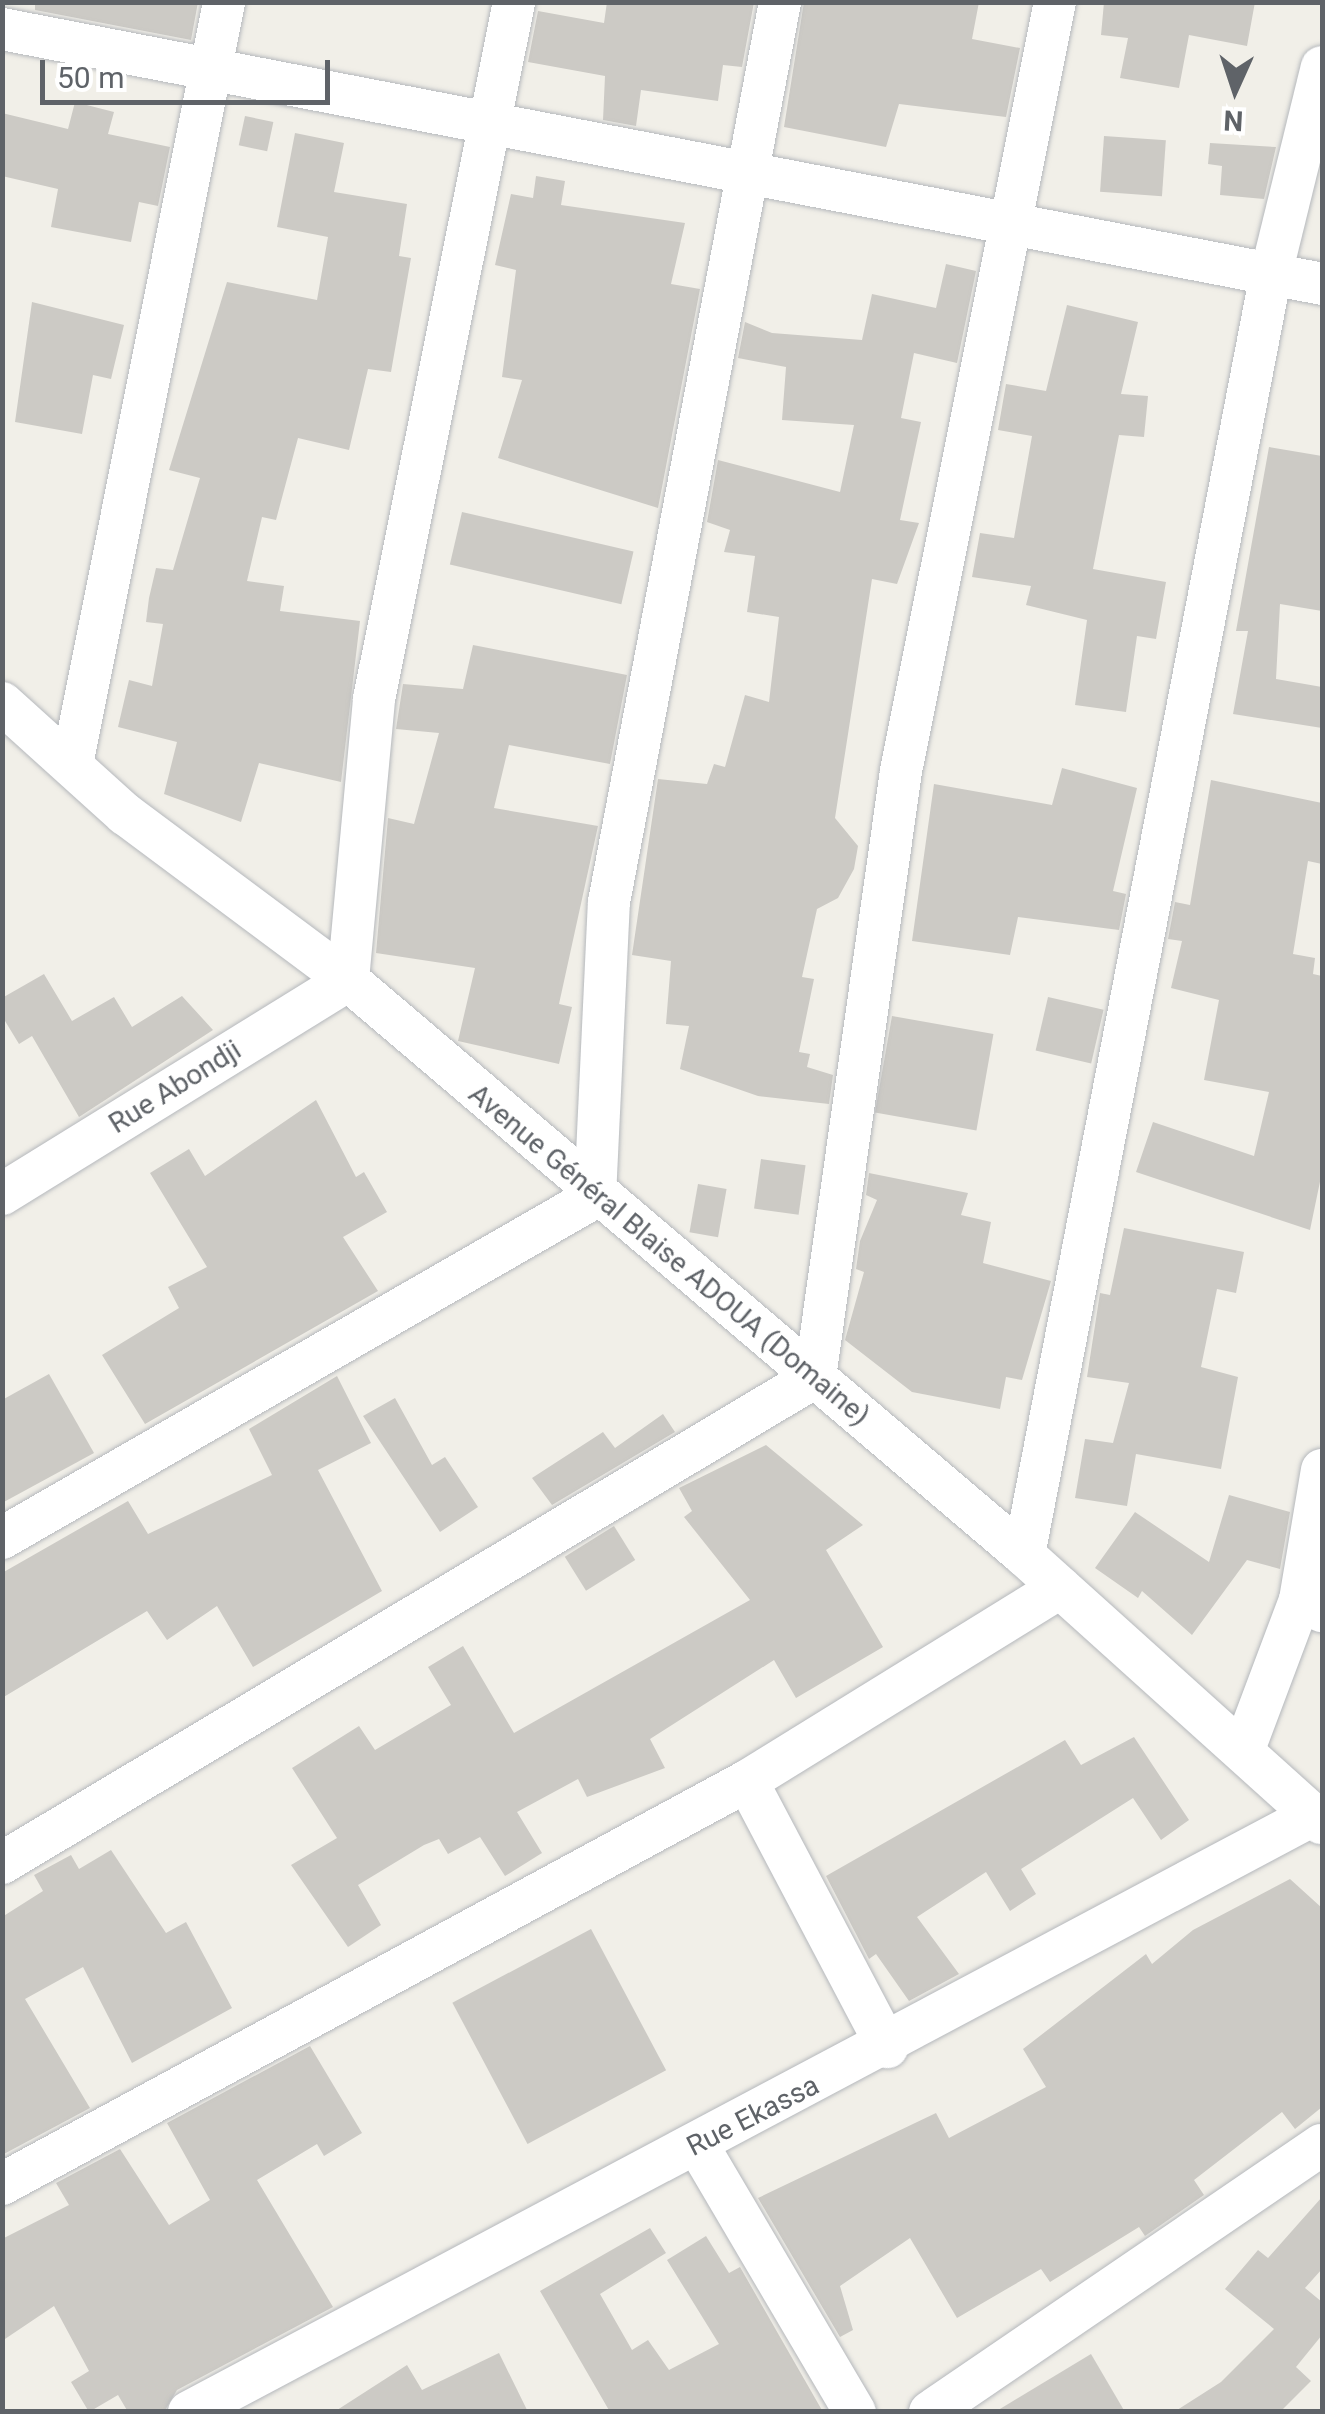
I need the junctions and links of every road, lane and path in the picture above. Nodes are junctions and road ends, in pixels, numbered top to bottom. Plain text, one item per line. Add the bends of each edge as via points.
1 (224, 2) edge
2 (514, 2) edge
3 (780, 2) edge
4 (1056, 2) edge
5 (2, 30) edge
6 (1322, 67) edge
7 (207, 70) junction
8 (491, 120) junction
9 (752, 171) junction
10 (1010, 224) junction
11 (1271, 274) junction
12 (1322, 284) edge
13 (2, 702) edge
14 (72, 765) junction
15 (348, 980) junction
16 (2, 1194) edge
17 (595, 1197) junction
18 (814, 1377) junction
19 (1322, 1470) edge
20 (2, 1538) edge
21 (1024, 1555) junction
22 (1060, 1588) junction
23 (1311, 1606) edge
24 (1244, 1749) junction
25 (747, 1780) junction
26 (1318, 1819) edge
27 (2, 1863) edge
28 (887, 2047) junction
29 (698, 2144) junction
30 (1322, 2144) edge
31 (2, 2184) edge
32 (189, 2412) edge
33 (855, 2412) edge
34 (930, 2412) edge

1 - 7 street
2 - 8 street
3 - 9 street
4 - 10 street
5 - 7 street
6 - 11 street
7 - 8 street
7 - 14 street
8 - 9 street
8 - 15 street via 374,700
9 - 10 street
9 - 17 street via 609,902
10 - 11 street
10 - 18 street via 901,771
11 - 12 street
11 - 21 street
13 - 14 street, Avenue Général Blaise ADOUA (Domaine)
14 - 15 street, Avenue Général Blaise ADOUA (Domaine)
15 - 16 street, Rue Abondji
15 - 17 street, Avenue Général Blaise ADOUA (Domaine)
17 - 18 street, Avenue Général Blaise ADOUA (Domaine)
17 - 20 street
18 - 21 street, Avenue Général Blaise ADOUA (Domaine)
18 - 27 street
19 - 23 street
21 - 22 street, Avenue Général Blaise ADOUA (Domaine)
22 - 24 street, Avenue Général Blaise ADOUA (Domaine)
22 - 25 street
23 - 24 street
24 - 26 street, Avenue Général Blaise ADOUA (Domaine)
25 - 28 street
25 - 31 street
26 - 28 street, Rue Ekassa
28 - 29 street, Rue Ekassa
29 - 32 street, Rue Ekassa
29 - 33 street
30 - 34 street

